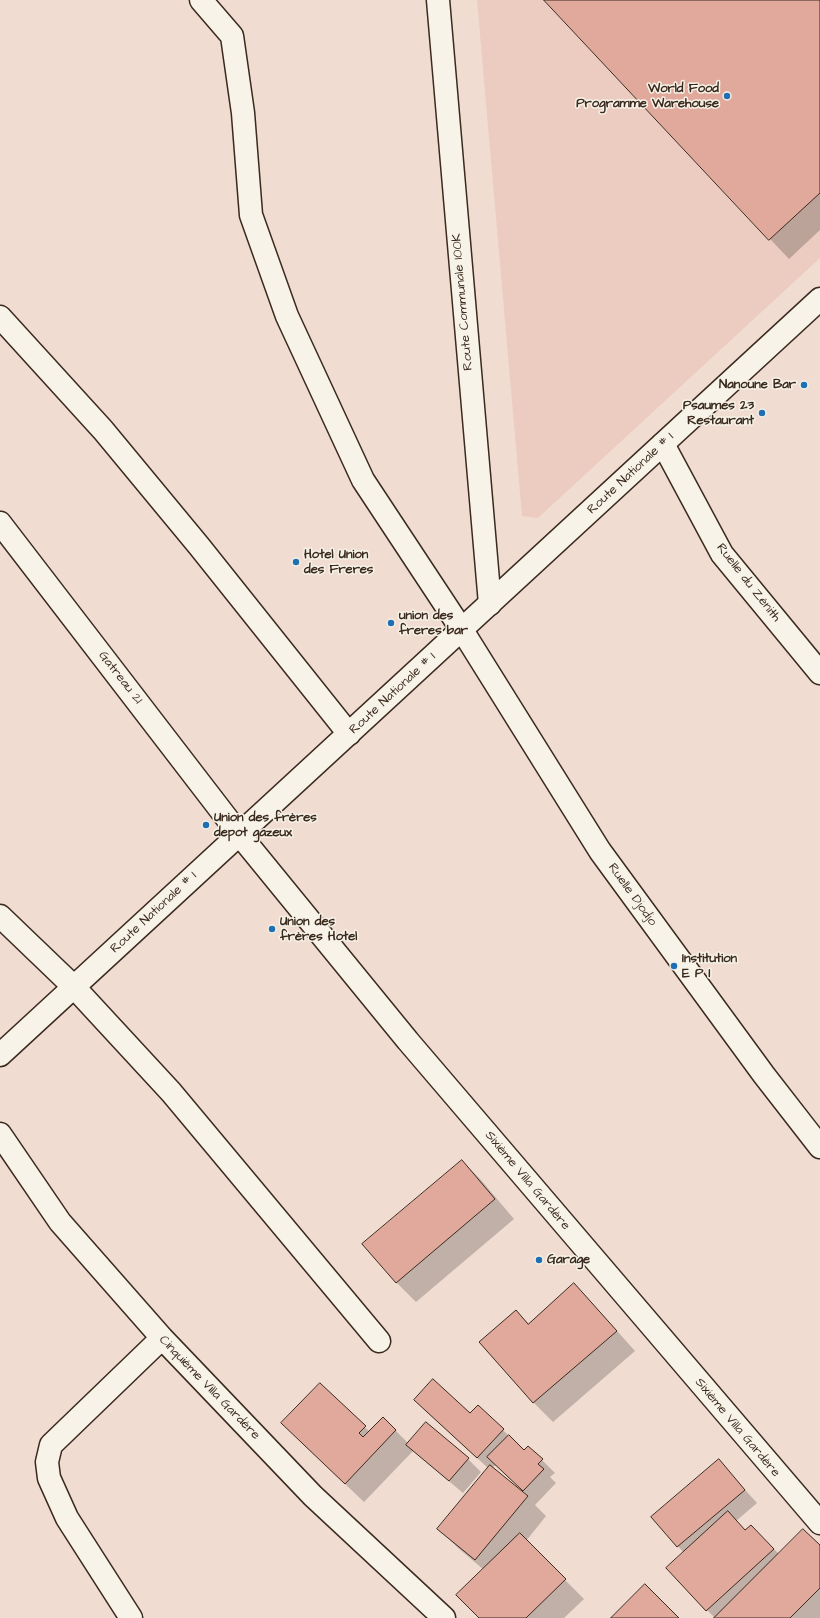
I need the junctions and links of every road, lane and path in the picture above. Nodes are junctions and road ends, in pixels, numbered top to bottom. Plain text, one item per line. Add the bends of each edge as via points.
1 (201, 0) edge
2 (438, 0) edge
3 (820, 299) edge
4 (0, 317) edge
5 (663, 444) junction
6 (0, 523) edge
7 (490, 604) junction
8 (462, 630) junction
9 (820, 673) edge
10 (349, 734) junction
11 (239, 834) junction
12 (0, 916) edge
13 (74, 987) junction
14 (0, 1055) edge
15 (0, 1134) edge
16 (820, 1147) edge
17 (162, 1338) junction
18 (379, 1341) dead end
19 (820, 1523) edge
20 (130, 1618) edge
21 (444, 1618) edge

1 - 8 street, Ruelle Djodjo via 232,36 243,113 251,215 287,316 363,480
2 - 7 street, Route Communale 100K
3 - 5 street, Route Nationale # 1
4 - 10 street via 103,430 200,546
5 - 7 street, Route Nationale # 1
5 - 9 street, Ruelle du Zénith via 722,554
6 - 11 street, Gatreau 21
7 - 8 street, Route Nationale # 1
8 - 10 street, Route Nationale # 1
8 - 16 street, Ruelle Djodjo via 600,851
10 - 11 street, Route Nationale # 1
11 - 13 street, Route Nationale # 1
11 - 19 street, Sixième Villa Gardère via 408,1041
12 - 13 street
13 - 14 street, Route Nationale # 1
13 - 18 street via 171,1092
15 - 17 street, Cinquième Villa Gardère via 60,1222
17 - 20 street via 51,1445 46,1462 49,1478 67,1518
17 - 21 street, Cinquième Villa Gardère via 313,1496

